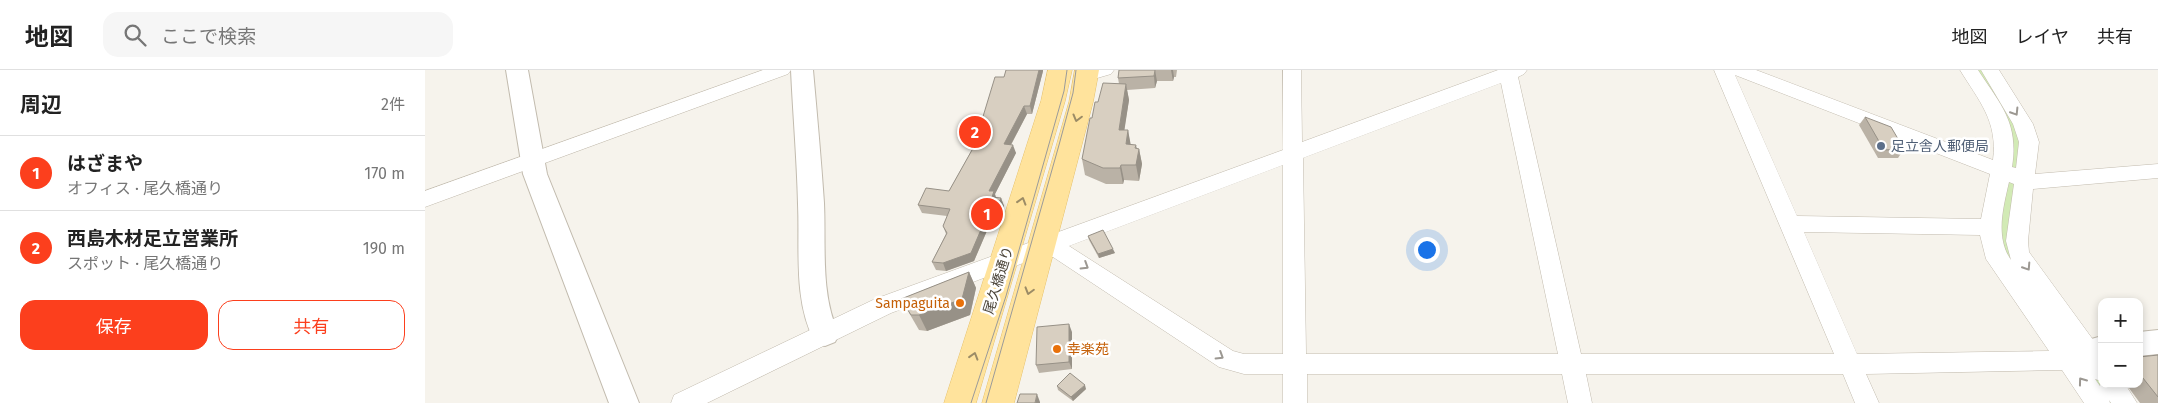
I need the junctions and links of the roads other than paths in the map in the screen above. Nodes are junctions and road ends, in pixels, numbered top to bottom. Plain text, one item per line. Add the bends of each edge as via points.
1 (782, 70) edge
2 (802, 70) edge
3 (1060, 70) edge
4 (1291, 70) edge
5 (1723, 70) edge
6 (1738, 70) edge
7 (1969, 70) edge
8 (1990, 70) edge
9 (521, 71) edge
10 (1511, 71) edge
11 (1093, 72) edge
12 (1292, 154) junction
13 (532, 160) junction
14 (2001, 170) junction
15 (2158, 171) edge
16 (2025, 180) junction
17 (425, 199) edge
18 (1791, 224) junction
19 (1991, 227) junction
20 (1041, 249) junction
21 (1003, 263) junction
22 (825, 334) junction
23 (2158, 342) edge
24 (2143, 344) edge
25 (2089, 358) edge
26 (1294, 363) junction
27 (1571, 363) junction
28 (1851, 364) junction
29 (2114, 388) edge
30 (624, 403) edge
31 (683, 403) edge
32 (959, 403) edge
33 (998, 403) edge
34 (1295, 403) edge
35 (1580, 403) edge
36 (1867, 403) edge
37 (2098, 403) edge
38 (2125, 403) edge

1 - 13 street
2 - 22 street via 811,205 811,263 820,325
21 -> 3 main road, 尾久橋通り
4 - 12 street
5 - 18 street
6 - 14 street
7 - 14 street via 2001,124 2004,134
8 -> 16 street via 2028,134
9 - 13 street
10 - 12 street
10 - 27 street
11 -> 20 main road
12 - 20 street
12 - 26 street
13 - 17 street
13 - 30 street
14 - 16 street
14 - 19 street
15 - 16 street via 2035,182
16 -> 25 street via 2018,252
18 - 19 street
18 - 28 street
19 - 25 street via 1991,242 2000,265
20 - 21 street
20 -> 26 street via 1057,249 1227,360 1244,364
20 -> 33 main road
21 - 22 street via 883,306
32 -> 21 main road, 尾久橋通り
22 - 31 street
23 - 24 street
25 - 28 street
37 -> 25 street
26 - 27 street
26 - 34 street
27 - 28 street
27 - 35 street
28 - 36 street
29 - 38 street

